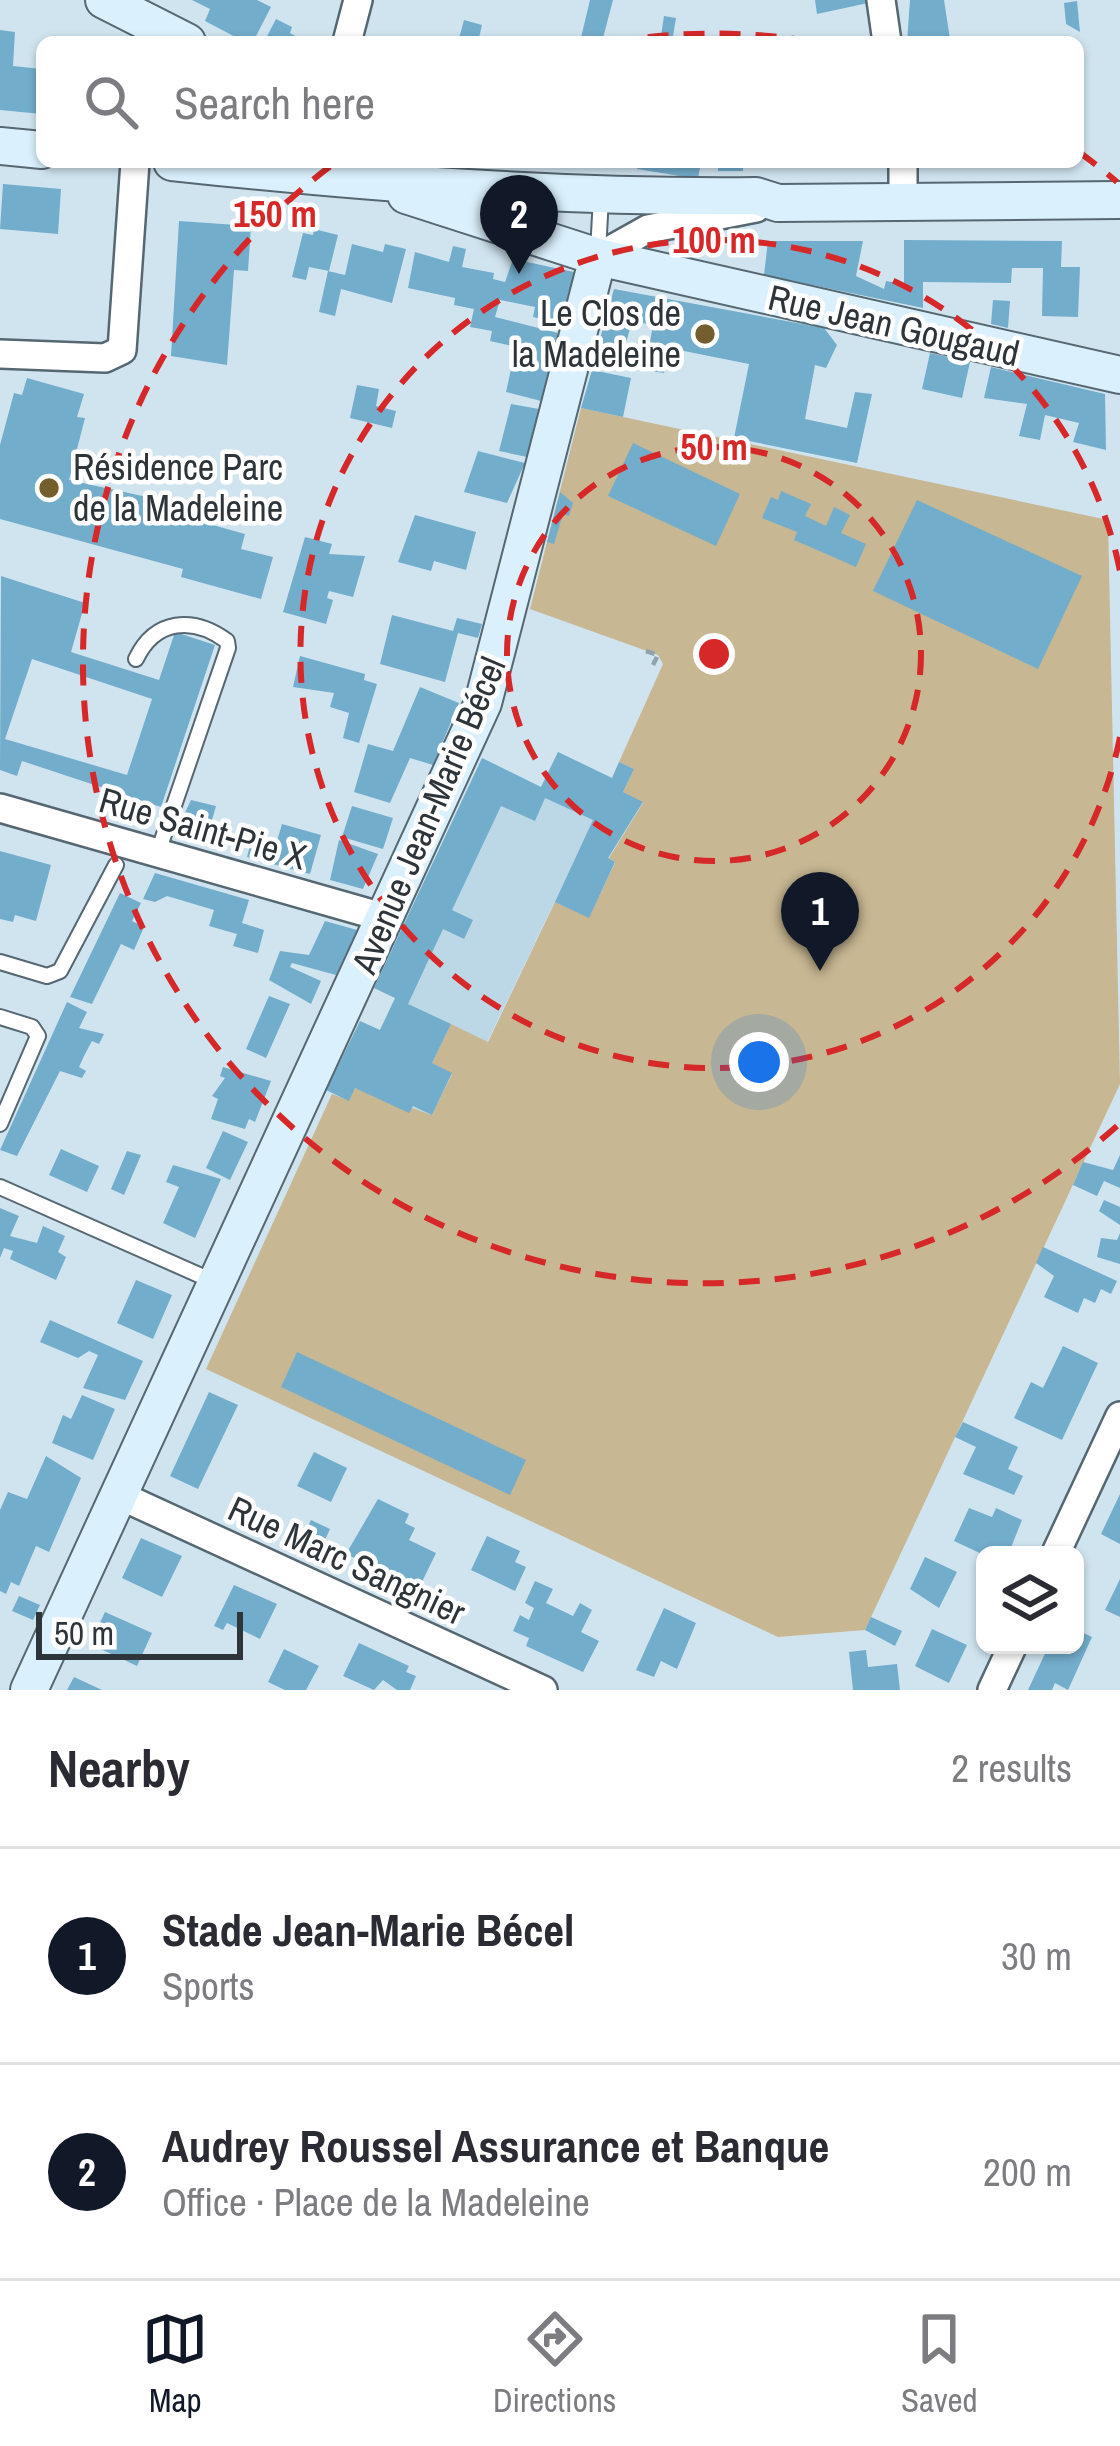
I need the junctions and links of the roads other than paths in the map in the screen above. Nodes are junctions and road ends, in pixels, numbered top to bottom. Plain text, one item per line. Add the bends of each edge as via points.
1 (104, 0) edge
2 (358, 0) edge
3 (881, 0) edge
4 (175, 36) edge
5 (349, 36) edge
6 (885, 36) edge
7 (0, 146) edge
8 (36, 149) edge
9 (135, 168) edge
10 (288, 168) edge
11 (494, 168) edge
12 (902, 168) edge
13 (366, 172) edge
14 (552, 189) junction
15 (601, 195) junction
16 (903, 200) junction
17 (1120, 200) edge
18 (778, 202) junction
19 (598, 257) junction
20 (0, 354) edge
21 (1120, 375) edge
22 (136, 658) dead end
23 (0, 808) edge
24 (158, 852) junction
25 (116, 865) dead end
26 (386, 917) junction
27 (0, 962) edge
28 (0, 1017) edge
29 (0, 1124) edge
30 (0, 1187) edge
31 (218, 1283) junction
32 (1120, 1416) edge
33 (121, 1496) junction
34 (1059, 1546) edge
35 (1009, 1654) edge
36 (28, 1690) edge
37 (543, 1690) edge
38 (992, 1690) edge

1 - 4 main road
2 - 5 street
3 - 6 street
7 - 8 main road
9 - 20 street via 122,350 105,358
10 - 13 main road
11 - 14 main road
12 - 16 street
13 - 14 main road
13 - 19 main road, Rue Jean Gougaud
14 - 15 main road
15 - 18 main road
15 - 19 lane
16 - 17 main road
16 - 18 main road
18 - 19 street via 648,229
19 - 21 main road, Rue Jean Gougaud
19 - 26 main road, Avenue Jean-Marie Bécel via 483,703
22 - 24 lane via 154,632 181,624 208,629 228,648
23 - 24 street, Rue Saint-Pie X
24 - 26 street, Rue Saint-Pie X
25 - 27 lane via 60,971 47,976
26 - 31 main road, Avenue Jean-Marie Bécel
28 - 29 lane via 38,1036
30 - 31 lane
31 - 33 main road, Avenue Jean-Marie Bécel
32 - 34 street
33 - 36 main road, Avenue Jean-Marie Bécel
33 - 37 street, Rue Marc Sangnier
35 - 38 street

